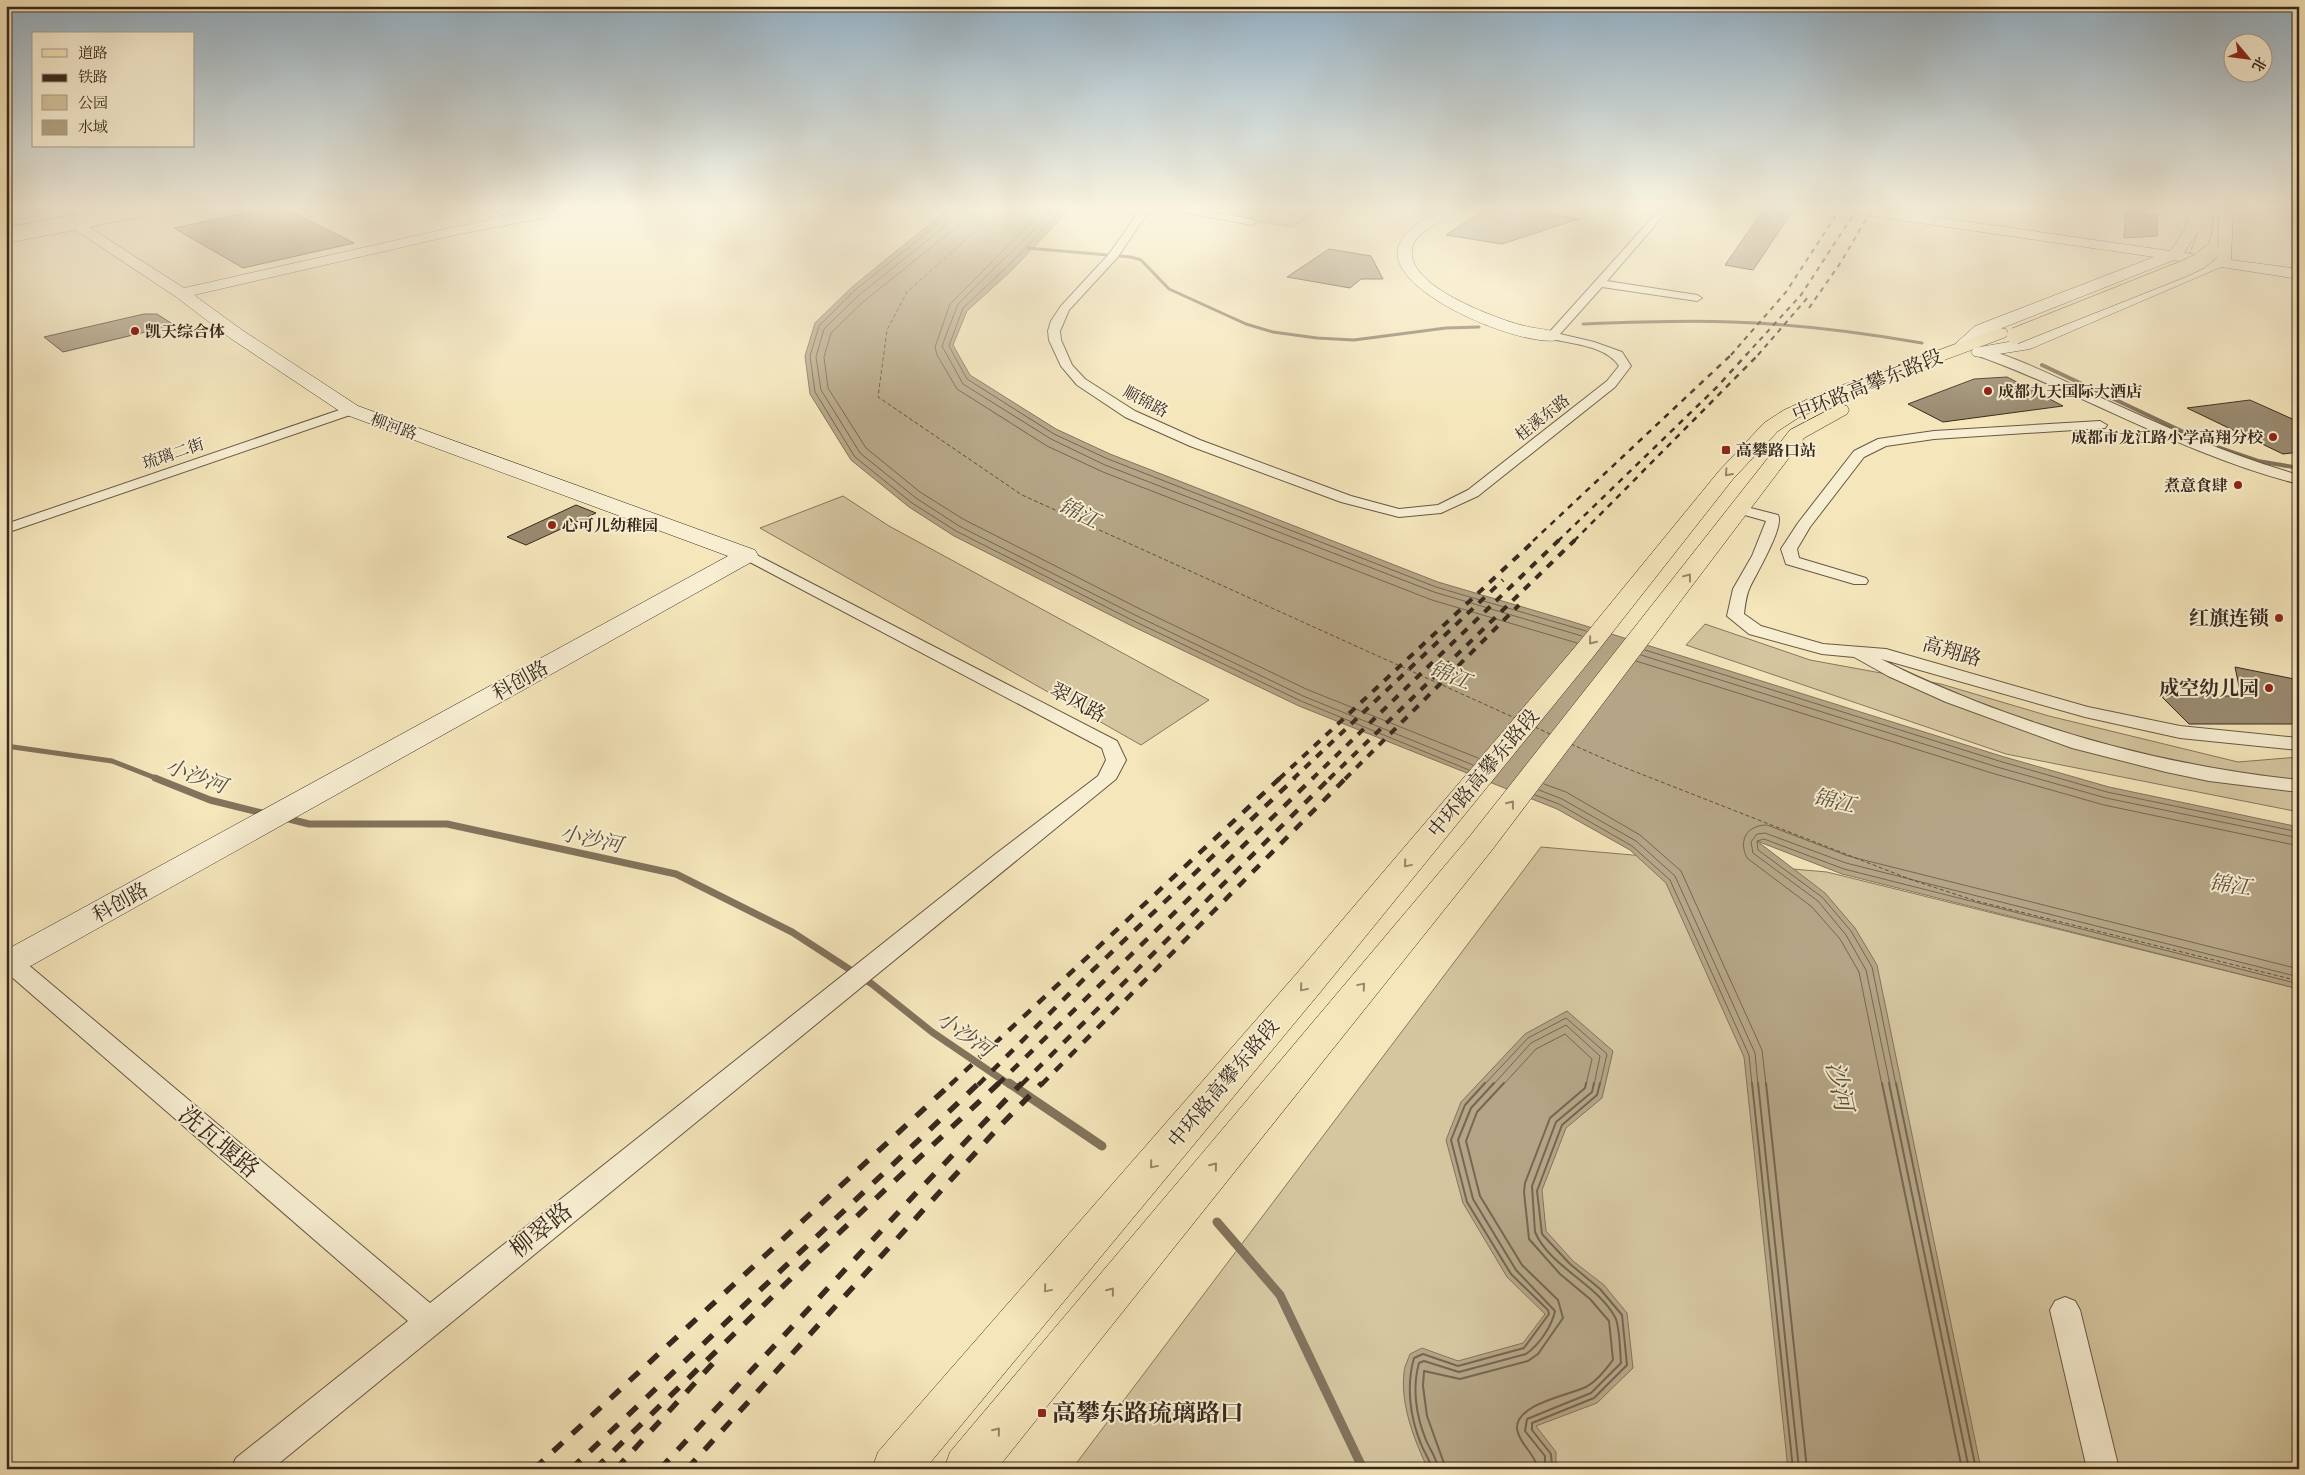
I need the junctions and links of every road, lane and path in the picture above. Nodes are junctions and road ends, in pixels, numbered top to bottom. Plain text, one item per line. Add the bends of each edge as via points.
1 (161, 278) edge
2 (249, 278) edge
3 (1093, 278) edge
4 (1415, 278) edge
5 (1605, 278) edge
6 (2113, 278) edge
7 (2159, 278) edge
8 (2170, 278) edge
9 (1600, 283) junction
10 (181, 293) junction
11 (1697, 298) dead end
12 (1552, 336) junction
13 (1971, 349) junction
14 (351, 410) junction
15 (2100, 426) dead end
16 (2298, 479) edge
17 (1740, 509) junction
18 (1399, 513) joint
19 (6, 530) edge
20 (747, 555) junction
21 (1860, 581) dead end
22 (1858, 652) junction
23 (2299, 744) edge
24 (2299, 786) edge
25 (8, 964) edge
26 (836, 994) joint
27 (2065, 1310) dead end
28 (429, 1320) junction
29 (247, 1469) edge
30 (895, 1469) edge
31 (967, 1469) edge
32 (2103, 1469) edge

1 - 10 main road, 柳河路
2 - 10 main road
3 - 18 street, 顺锦路 via 1065,308 1056,321 1054,331 1067,366 1081,382 1130,414 1195,443 1346,499
4 - 12 main road via 1469,311 1508,326
5 - 9 street
6 - 13 main road via 1981,330
7 - 13 main road, 中环路高攀东路段, bridge
8 - 13 main road via 2024,345
9 - 11 street
9 - 12 street
10 - 14 main road, 柳河路 via 236,334
12 - 18 street, 桂溪东路 via 1590,344 1618,355 1625,366 1611,384 1474,493 1441,509
13 - 16 street via 2027,369 2192,444 2244,464
13 - 17 main road, 中环路高攀东路段 via 1857,401 1797,434
13 -> 30 main road, 中环路高攀东路段 via 1833,395 1771,427 1726,475 1439,826
14 - 19 street, 琉璃二街
14 - 20 main road, 柳河路
15 - 21 street via 1934,435 1883,442 1859,454 1789,549 1792,561
17 - 22 street, 高翔路 via 1773,518 1773,524 1741,589 1735,616 1755,630 1812,646
31 -> 17 main road, 中环路高攀东路段 via 1481,842
20 - 25 main road, 科创路
20 - 26 street, 翠风路 via 1110,744 1116,760 1106,779
22 - 23 street, 高翔路 via 1886,654 2085,712 2180,732
22 - 24 street via 1880,667 1982,710 2113,755 2241,781
25 - 28 street, 洗瓦堰路
26 - 28 street, 柳翠路
27 - 32 street
28 - 29 street, 柳翠路

